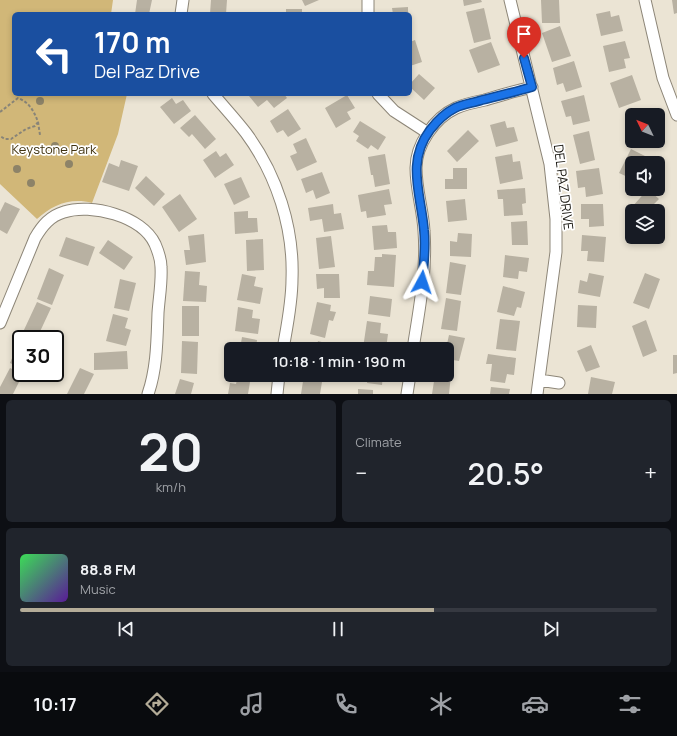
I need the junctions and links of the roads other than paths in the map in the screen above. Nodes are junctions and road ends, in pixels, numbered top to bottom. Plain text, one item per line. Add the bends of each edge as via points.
1 (183, 0) edge
2 (368, 0) edge
3 (510, 0) edge
4 (644, 0) edge
5 (181, 12) edge
6 (368, 12) edge
7 (532, 87) junction
8 (215, 96) edge
9 (380, 96) edge
10 (677, 115) edge
11 (428, 133) junction
12 (0, 322) edge
13 (284, 342) edge
14 (414, 342) edge
15 (539, 380) junction
16 (279, 382) edge
17 (409, 382) edge
18 (559, 383) dead end
19 (148, 394) edge
20 (277, 394) edge
21 (407, 394) edge
22 (537, 394) edge

1 - 5 street
2 - 6 street
3 - 7 street, DEL PAZ DRIVE
4 - 10 street via 663,78
7 - 11 street via 455,108 444,115
7 - 15 street, DEL PAZ DRIVE via 550,164 557,237
8 - 13 street via 257,150 267,167 283,207 291,249 292,280
9 - 11 street via 394,111
11 - 14 street via 418,153 416,166 425,249
12 - 19 street via 42,226 63,212 77,209 96,210 127,218 146,231 155,243 161,266 154,372
15 - 18 street
15 - 22 street, DEL PAZ DRIVE
16 - 20 street
17 - 21 street

